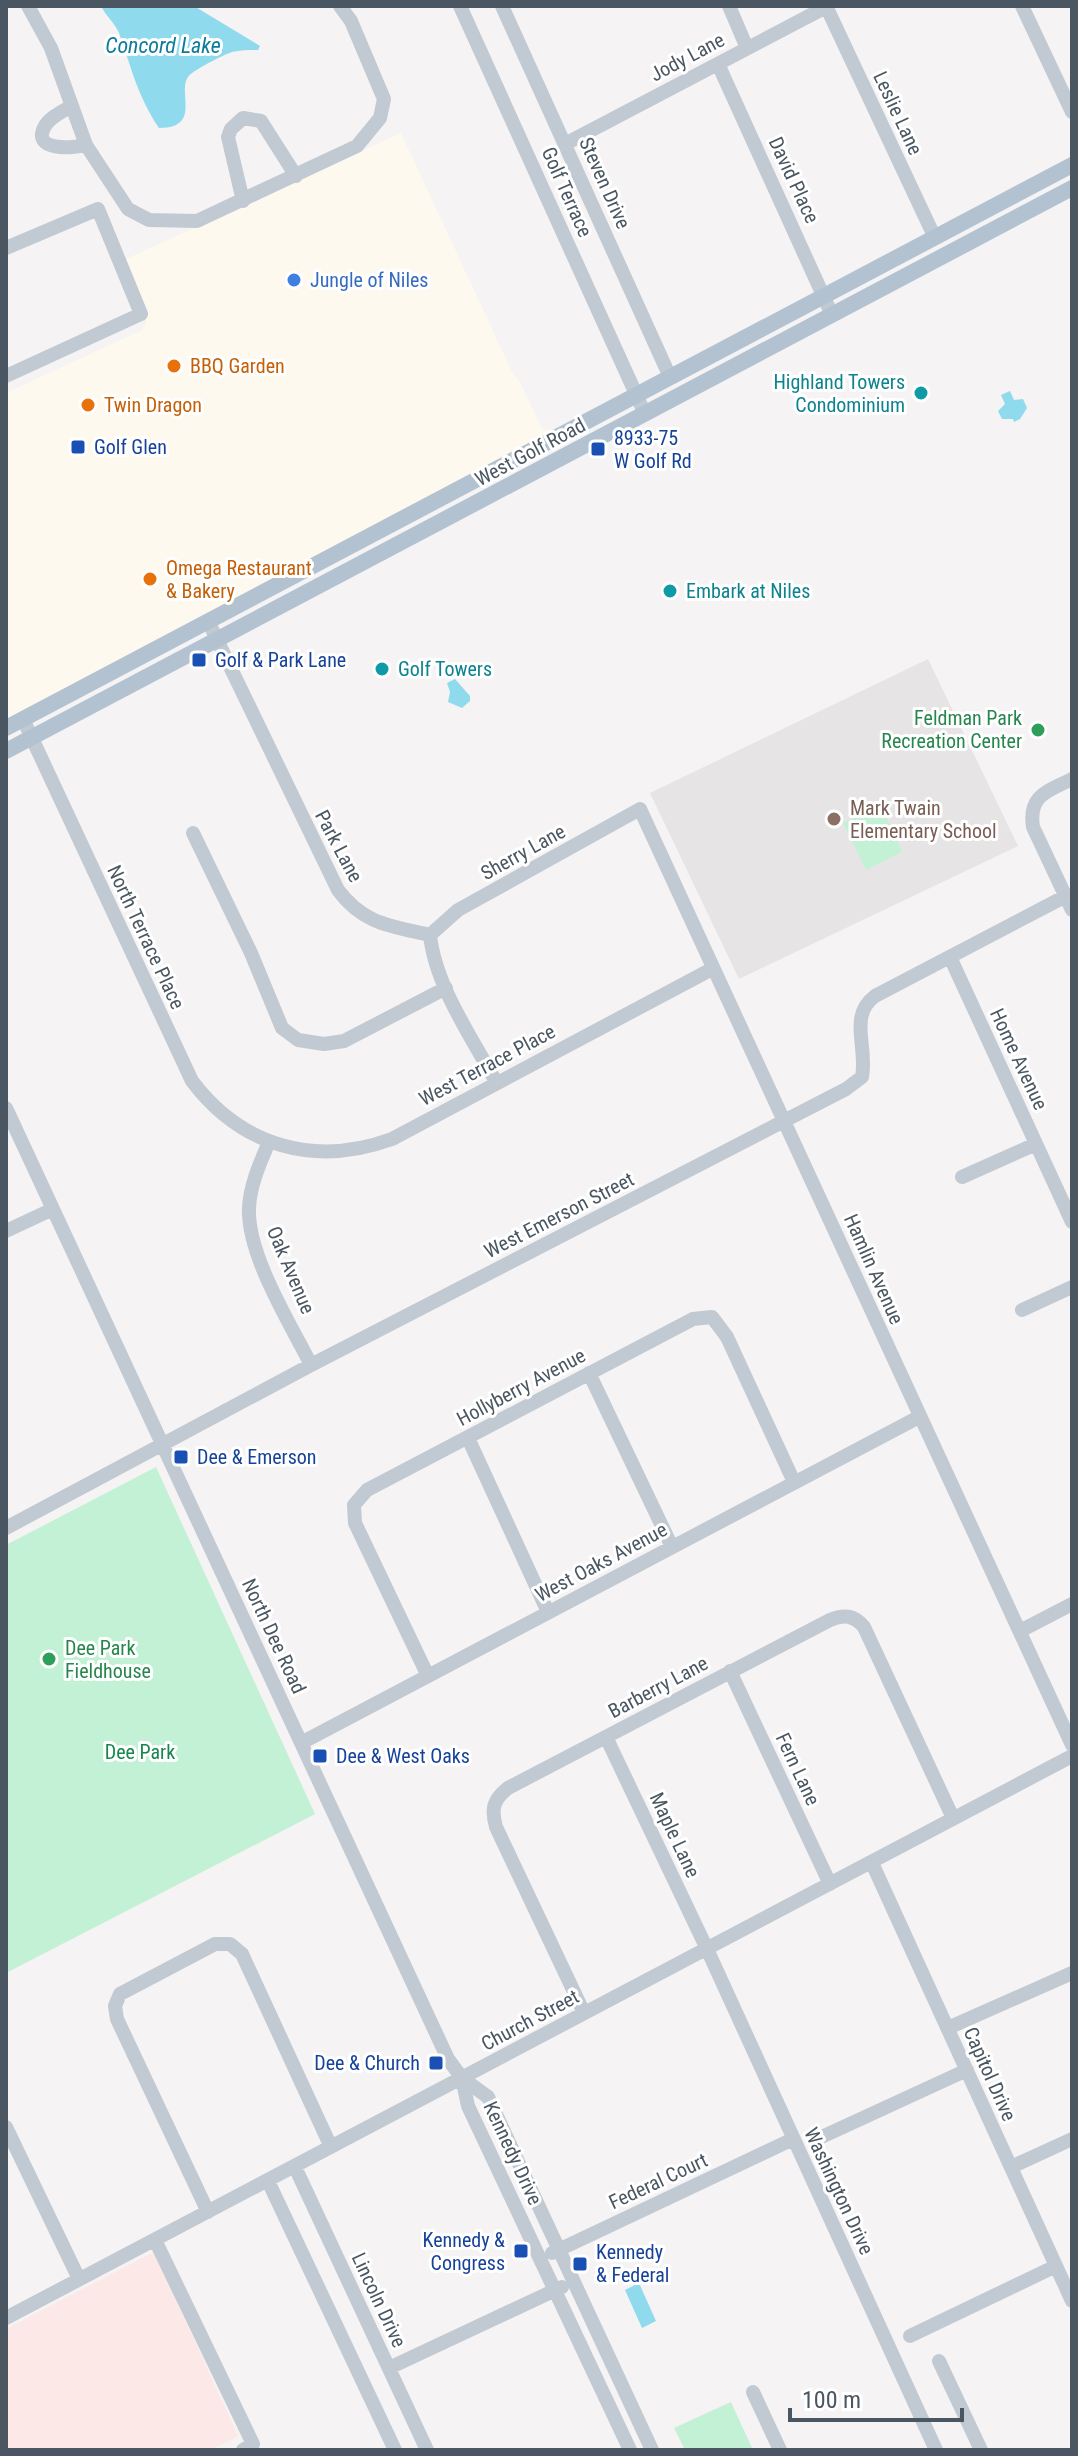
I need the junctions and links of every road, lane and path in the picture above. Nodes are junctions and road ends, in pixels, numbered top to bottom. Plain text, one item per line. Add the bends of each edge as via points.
1 (28, 6) edge
2 (340, 6) edge
3 (460, 6) edge
4 (502, 6) edge
5 (729, 6) edge
6 (827, 6) edge
7 (1022, 6) edge
8 (747, 48) junction
9 (718, 64) junction
10 (71, 106) junction
11 (1072, 112) edge
12 (565, 144) junction
13 (86, 145) junction
14 (1072, 165) edge
15 (296, 176) junction
16 (1072, 188) edge
17 (243, 201) junction
18 (935, 238) junction
19 (6, 248) edge
20 (825, 296) junction
21 (832, 315) junction
22 (6, 376) edge
23 (670, 377) junction
24 (636, 395) junction
25 (645, 414) junction
26 (208, 621) junction
27 (217, 640) junction
28 (23, 719) junction
29 (6, 728) edge
30 (31, 738) junction
31 (6, 751) edge
32 (1072, 779) edge
33 (640, 809) joint
34 (193, 833) dead end
35 (1069, 903) edge
36 (430, 935) junction
37 (950, 957) junction
38 (712, 969) junction
39 (446, 988) junction
40 (496, 1082) junction
41 (6, 1108) edge
42 (784, 1121) junction
43 (269, 1142) junction
44 (1036, 1144) junction
45 (962, 1177) dead end
46 (53, 1209) junction
47 (1072, 1222) edge
48 (6, 1231) edge
49 (1072, 1287) edge
50 (1022, 1310) dead end
51 (311, 1365) junction
52 (589, 1373) junction
53 (919, 1417) junction
54 (468, 1438) junction
55 (162, 1445) junction
56 (794, 1482) junction
57 (6, 1528) edge
58 (672, 1547) junction
59 (1072, 1604) edge
60 (548, 1612) junction
61 (1020, 1631) junction
62 (730, 1671) junction
63 (428, 1676) junction
64 (606, 1737) junction
65 (301, 1743) junction
66 (1072, 1745) edge
67 (1072, 1756) edge
68 (953, 1818) junction
69 (872, 1863) junction
70 (830, 1884) junction
71 (707, 1949) junction
72 (1072, 1973) edge
73 (584, 2013) junction
74 (948, 2028) junction
75 (967, 2070) junction
76 (462, 2078) junction
77 (6, 2127) edge
78 (793, 2139) junction
79 (1072, 2139) edge
80 (815, 2140) dead end
81 (331, 2147) junction
82 (295, 2167) junction
83 (1011, 2167) junction
84 (268, 2181) junction
85 (208, 2212) junction
86 (155, 2240) junction
87 (558, 2251) junction
88 (540, 2259) junction
89 (1056, 2266) junction
90 (79, 2279) junction
91 (573, 2282) junction
92 (554, 2290) junction
93 (1072, 2301) edge
94 (6, 2318) edge
95 (910, 2336) dead end
96 (939, 2361) dead end
97 (389, 2368) junction
98 (753, 2392) dead end
99 (248, 2447) edge
100 (395, 2450) edge
101 (427, 2450) edge
102 (630, 2450) edge
103 (652, 2450) edge
104 (780, 2450) edge
105 (936, 2450) edge
106 (981, 2450) edge

1 - 10 street via 51,48
2 - 15 street via 384,99 380,118 357,146
3 - 24 street, Golf Terrace
4 - 12 street, Steven Drive
5 - 8 street
6 - 8 street, Jody Lane
6 - 18 street, Leslie Lane
7 - 11 street
8 - 9 street, Jody Lane
9 - 12 street, Jody Lane
9 - 20 street, David Place
10 - 13 street
10 - 13 street via 50,120 43,135 54,147
12 - 23 street, Steven Drive
13 - 17 street via 128,209 149,220 197,221
14 - 18 main road, West Golf Road
15 - 17 street
15 - 17 street via 261,121 243,118 228,137
16 - 21 main road, West Golf Road
18 - 20 main road, West Golf Road
19 - 22 street via 98,209 141,314
20 - 21 street, David Place
20 - 23 main road, West Golf Road
21 - 25 main road, West Golf Road
23 - 24 main road, West Golf Road
24 - 25 street, Golf Terrace
24 - 26 main road, West Golf Road
25 - 27 main road, West Golf Road
26 - 27 street, Park Lane
26 - 28 main road, West Golf Road
27 - 30 main road, West Golf Road
27 - 36 street, Park Lane via 349,906 365,917
28 - 29 main road
28 - 30 street, North Terrace Place
30 - 31 main road, West Golf Road
30 - 43 street, North Terrace Place via 192,1081 216,1110
32 - 35 street via 1032,806 1033,827
33 - 36 street, Sherry Lane via 458,910
33 - 38 street, Hamlin Avenue
34 - 39 street via 282,1028 298,1040 344,1041
35 - 37 street, West Emerson Street
36 - 39 street
37 - 42 street, West Emerson Street via 865,1003 862,1077
37 - 44 street, Home Avenue
38 - 40 street, West Terrace Place
38 - 42 street, Hamlin Avenue
39 - 40 street
40 - 43 street, West Terrace Place via 370,1147 324,1151
41 - 46 street, North Dee Road
42 - 51 street, West Emerson Street
42 - 53 street, Hamlin Avenue
43 - 51 street, Oak Avenue via 252,1187 250,1225 263,1267
44 - 45 street
44 - 47 street, Home Avenue
46 - 48 street
46 - 55 street, North Dee Road
49 - 50 street
51 - 55 street, West Emerson Street
52 - 54 street, Hollyberry Avenue
52 - 56 street, Hollyberry Avenue via 693,1319 712,1317 727,1337
52 - 58 street
53 - 56 street, West Oaks Avenue
53 - 61 street, Hamlin Avenue
54 - 60 street
54 - 63 street, Hollyberry Avenue via 367,1490 352,1514
55 - 57 street, West Emerson Street
55 - 65 street, North Dee Road
56 - 58 street, West Oaks Avenue
58 - 60 street, West Oaks Avenue
59 - 61 street
60 - 63 street, West Oaks Avenue
61 - 66 street, Hamlin Avenue
62 - 64 street, Barberry Lane
62 - 68 street, Barberry Lane via 830,1620 858,1620
62 - 70 street, Fern Lane
63 - 65 street, West Oaks Avenue
64 - 71 street, Maple Lane
64 - 73 street, Barberry Lane via 508,1788 497,1796 492,1815
65 - 76 street, North Dee Road via 448,2059
67 - 68 street, Church Street
68 - 69 street, Church Street
69 - 70 street, Church Street
69 - 74 street, Capitol Drive
70 - 71 street, Church Street
71 - 73 street, Church Street
71 - 78 street, Washington Drive
72 - 74 street
73 - 76 street, Church Street
74 - 75 street, Capitol Drive
75 - 80 street
75 - 83 street, Capitol Drive
76 - 81 street, Church Street
76 - 87 street, Kennedy Drive via 488,2097
76 - 88 street, Kennedy Drive via 468,2106
77 - 90 street
78 - 87 street, Federal Court
78 - 105 street, Washington Drive
79 - 83 street
81 - 82 street, Church Street
81 - 85 street via 242,1954 230,1944 215,1944 120,1994 117,2019
82 - 84 street, Church Street
82 - 97 street, Lincoln Drive
83 - 89 street, Capitol Drive
84 - 85 street, Church Street
84 - 100 street
85 - 86 street, Church Street
86 - 90 street, Church Street
86 - 99 street
87 - 88 street, Federal Court
87 - 91 street, Kennedy Drive
88 - 92 street, Kennedy Drive
89 - 93 street, Capitol Drive
89 - 95 street
90 - 94 street, Church Street
91 - 92 street
91 - 103 street, Kennedy Drive
92 - 97 street
92 - 102 street, Kennedy Drive
96 - 106 street
97 - 101 street, Lincoln Drive
98 - 104 street

